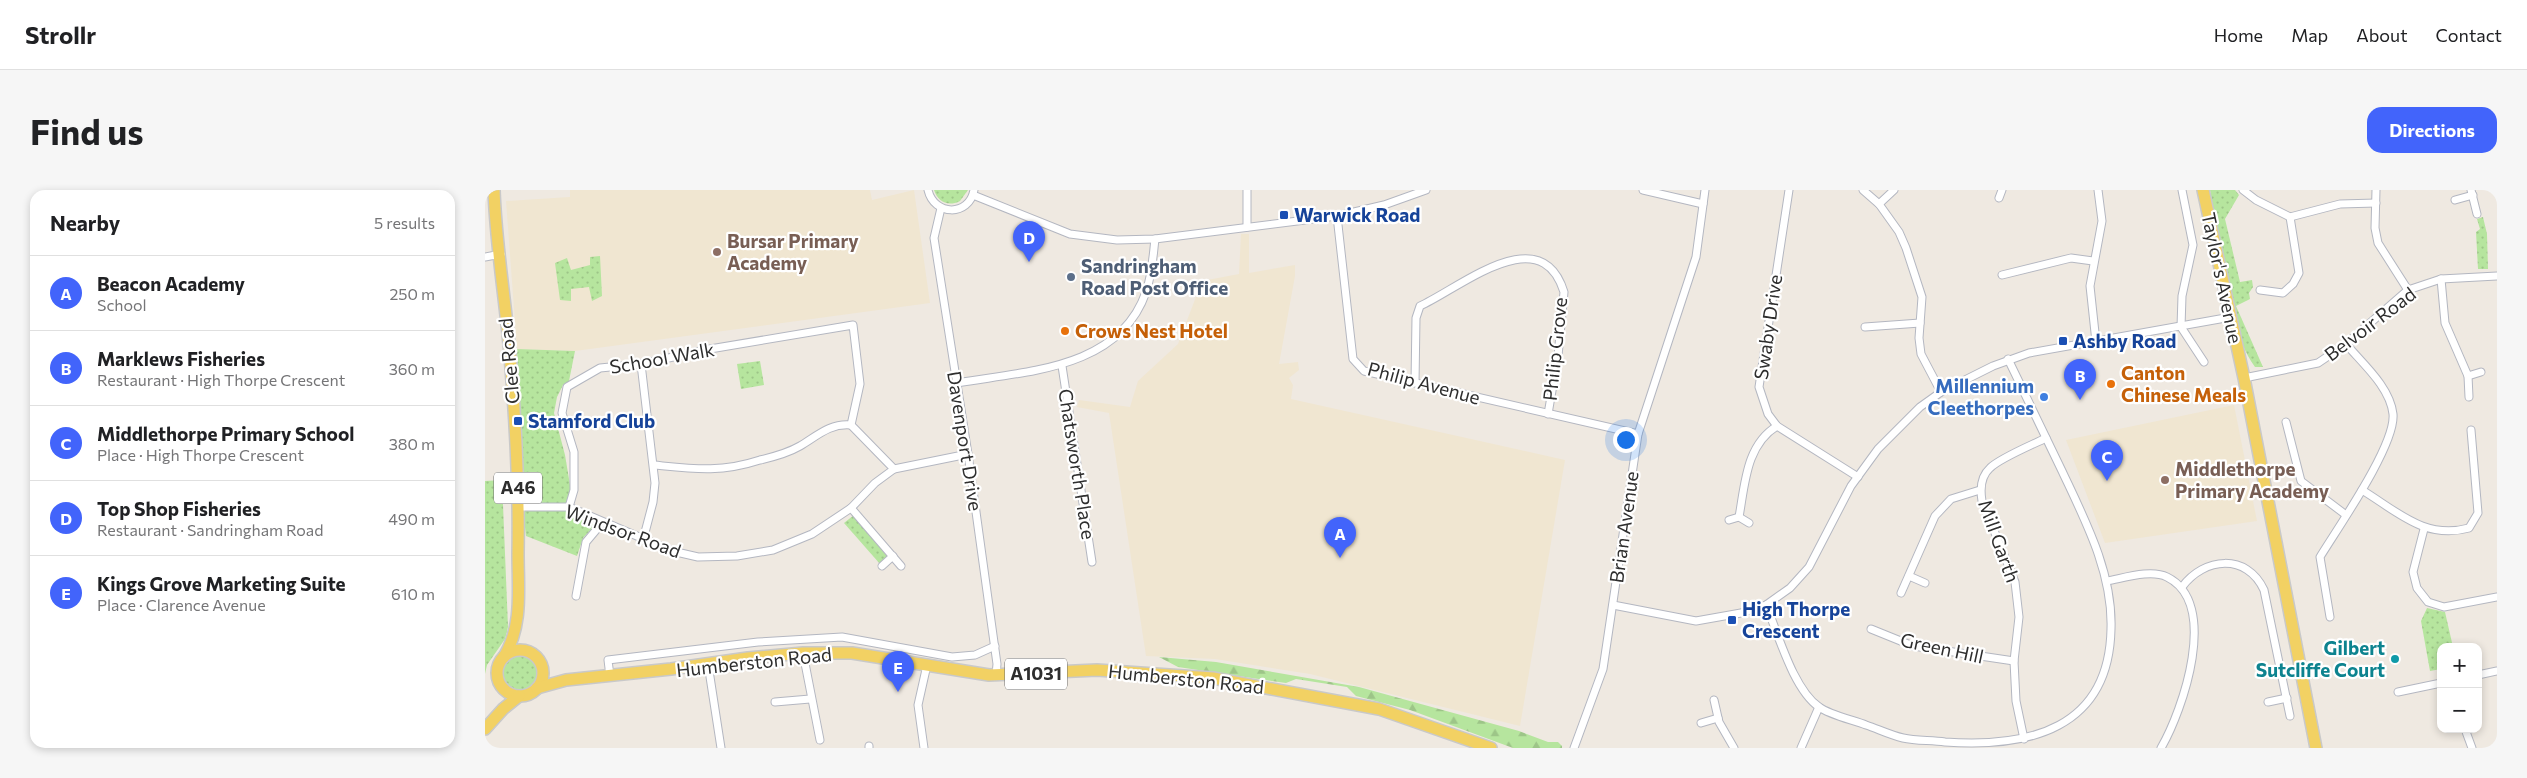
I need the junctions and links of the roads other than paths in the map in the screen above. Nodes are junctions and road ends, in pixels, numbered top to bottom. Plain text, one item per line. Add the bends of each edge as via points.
1 (494, 190) edge
2 (928, 190) edge
3 (1247, 190) edge
4 (1427, 190) edge
5 (1643, 190) edge
6 (1705, 190) edge
7 (1789, 190) edge
8 (1863, 190) edge
9 (1894, 190) edge
10 (2002, 190) edge
11 (2098, 190) edge
12 (2182, 190) edge
13 (2203, 190) edge
14 (2243, 190) edge
15 (2376, 190) edge
16 (974, 192) edge
17 (2472, 192) edge
18 (1999, 198) dead end
19 (2455, 200) dead end
20 (2376, 203) junction
21 (1703, 204) junction
22 (1879, 204) junction
23 (941, 208) junction
24 (2477, 214) dead end
25 (1337, 216) junction
26 (2290, 217) junction
27 (1247, 227) junction
28 (1155, 239) junction
29 (501, 254) junction
30 (485, 256) edge
31 (2093, 260) junction
32 (2002, 275) dead end
33 (2497, 276) edge
34 (2441, 279) junction
35 (2260, 290) dead end
36 (2408, 290) junction
37 (2231, 317) junction
38 (1920, 323) junction
39 (1865, 327) dead end
40 (2181, 327) junction
41 (2096, 342) junction
42 (2346, 344) junction
43 (2008, 359) junction
44 (2204, 362) dead end
45 (641, 364) junction
46 (1062, 366) junction
47 (2481, 372) dead end
48 (2468, 376) junction
49 (2244, 378) junction
50 (1415, 382) junction
51 (957, 383) junction
52 (1941, 392) junction
53 (2469, 397) dead end
54 (1548, 414) junction
55 (2286, 422) dead end
56 (851, 425) junction
57 (1777, 426) junction
58 (2471, 430) dead end
59 (1638, 434) junction
60 (2046, 438) junction
61 (968, 454) junction
62 (654, 465) junction
63 (894, 468) junction
64 (1858, 477) junction
65 (1980, 490) junction
66 (2362, 490) junction
67 (519, 507) junction
68 (569, 507) junction
69 (851, 508) junction
70 (2346, 514) junction
71 (1739, 517) junction
72 (1729, 520) dead end
73 (602, 523) junction
74 (1749, 523) dead end
75 (2424, 529) junction
76 (643, 540) junction
77 (893, 556) junction
78 (1092, 562) dead end
79 (882, 566) dead end
80 (901, 566) dead end
81 (1909, 576) junction
82 (2107, 581) junction
83 (1925, 583) dead end
84 (2182, 587) junction
85 (1901, 593) dead end
86 (576, 596) dead end
87 (2497, 597) edge
88 (1613, 605) junction
89 (1767, 605) junction
90 (2330, 617) dead end
91 (517, 622) junction
92 (1871, 630) dead end
93 (995, 646) junction
94 (531, 653) junction
95 (803, 653) junction
96 (504, 657) junction
97 (2014, 661) junction
98 (708, 664) junction
99 (541, 665) junction
100 (927, 665) junction
101 (2497, 671) edge
102 (2482, 674) edge
103 (996, 675) junction
104 (610, 676) junction
105 (575, 680) junction
106 (2437, 684) edge
107 (502, 687) junction
108 (537, 688) junction
109 (2398, 692) dead end
110 (519, 696) junction
111 (2287, 698) junction
112 (810, 699) junction
113 (1714, 700) dead end
114 (775, 702) dead end
115 (2268, 702) dead end
116 (1819, 707) junction
117 (2290, 716) dead end
118 (496, 717) junction
119 (1718, 718) junction
120 (1701, 723) dead end
121 (485, 729) edge
122 (2466, 733) edge
123 (2024, 739) junction
124 (820, 740) dead end
125 (1576, 747) edge
126 (721, 748) edge
127 (924, 748) edge
128 (1491, 748) edge
129 (1734, 748) edge
130 (1801, 748) edge
131 (2161, 748) edge
132 (2316, 748) edge
133 (2472, 748) edge

1 - 29 main road, Clee Road / A46
2 - 23 street
3 - 27 street
4 - 25 street
5 - 21 street
6 - 21 street, Brian Avenue
7 - 57 street, Swaby Drive via 1759,387
8 - 22 street
9 - 22 street
10 - 18 street
11 - 31 street via 2102,221
12 - 40 street via 2193,245 2182,296
13 - 37 main road, Taylor's Avenue
14 - 26 street
15 - 20 street
16 - 23 street via 964,207
16 - 28 street via 1070,234 1117,240
17 - 19 street
17 - 24 street
20 - 26 street via 2340,204
20 - 36 street via 2378,243
21 - 59 street, Brian Avenue via 1696,257
22 - 38 street via 1906,248 1922,297
23 - 51 street, Davenport Drive via 934,238
25 - 27 street
25 - 50 street, Philip Avenue via 1353,359 1364,371
26 - 35 street via 2299,273 2283,292
27 - 28 street
28 - 46 street via 1151,273 1137,310 1105,345
29 - 30 street
29 - 67 main road, Clee Road / A46
31 - 32 street via 2071,258
31 - 41 street via 2091,296
33 - 34 street, Belvoir Road
34 - 36 street, Belvoir Road
34 - 48 street via 2445,322
36 - 42 street, Belvoir Road
37 - 40 street
37 - 49 main road, Taylor's Avenue
38 - 39 street
38 - 52 street via 1921,354
40 - 41 street
40 - 44 street
41 - 43 street
42 - 49 street, Belvoir Road via 2318,363
42 - 66 street via 2383,389 2393,415 2386,446
43 - 52 street
43 - 60 street
45 - 56 street, School Walk via 853,325 860,384
45 - 62 street
45 - 68 street, School Walk via 599,368 567,387 562,413 574,452 574,490
46 - 51 street
46 - 78 street, Chatsworth Place
47 - 48 street
48 - 53 street
49 - 132 main road, Taylor's Avenue
50 - 54 street, Philip Avenue
50 - 54 street, Philip Grove via 1420,306 1496,264 1531,258 1548,267 1561,282 1563,292 1558,356
51 - 61 street, Davenport Drive
52 - 64 street via 1901,425
54 - 59 street, Philip Avenue
55 - 70 street via 2301,481
56 - 62 street via 829,428 798,447 737,466 710,470
56 - 63 street
57 - 64 street, Swaby Drive
57 - 71 street via 1767,432 1753,453
58 - 75 street via 2478,513 2469,528 2453,532
59 - 88 street, Brian Avenue
60 - 65 street, Mill Garth via 1990,467
60 - 82 street via 2083,517
61 - 63 street, Windsor Road
61 - 93 street, Davenport Drive
62 - 76 street via 653,502
63 - 69 street, Windsor Road
64 - 89 street via 1809,567 1790,588
65 - 81 street via 1951,499 1942,507
65 - 97 street, Mill Garth via 2015,582 2019,617
66 - 70 street
66 - 75 street
67 - 68 street, Windsor Road
67 - 91 main road, Clee Road / A46
68 - 73 street, Windsor Road
69 - 76 street, Windsor Road via 812,534 773,550 737,556 698,556
69 - 77 street
70 - 90 street via 2320,557
71 - 72 street
71 - 74 street
73 - 76 street, Windsor Road
73 - 86 street via 586,542
75 - 87 street via 2413,572 2417,588 2428,602 2444,607
77 - 79 street
77 - 80 street
81 - 83 street
81 - 85 street
82 - 84 street via 2153,574 2166,577
82 - 123 street via 2111,638 2104,672 2085,704 2065,724
84 - 111 street via 2201,569 2219,563 2240,564 2255,576 2264,590
84 - 131 street via 2192,608 2194,634 2184,693
88 - 89 street via 1696,621
88 - 125 street, Brian Avenue via 1603,669
89 - 116 street via 1792,672
91 - 94 main road, Clee Road / A46
91 - 96 main road, Clee Road / A46 via 513,640
92 - 97 street, Green Hill via 1913,646
93 - 103 street, Davenport Drive
93 - 104 street via 975,655 952,656 842,637 759,642 608,660
94 - 96 main road via 517,650
94 - 99 main road, A46
95 - 98 main road, Humberston Road / A1031
95 - 100 main road, Humberston Road / A1031 via 852,653
95 - 112 street
96 - 107 main road, A46 via 497,669
97 - 123 street, Mill Garth via 2016,700
98 - 104 main road, Humberston Road / A1031
98 - 126 street
99 - 105 main road, Humberston Road / A1031 via 557,675
99 - 108 main road via 543,677
100 - 103 main road, Humberston Road / A1031
100 - 127 street via 918,705
101 - 102 street
103 - 128 main road, Humberston Road / A1031 via 1097,670 1213,678 1379,709
104 - 105 main road, Humberston Road / A1031
105 - 108 main road, Humberston Road / A1031
106 - 109 street
107 - 110 main road
107 - 118 main road, A46
108 - 110 main road
110 - 118 main road
111 - 115 street
111 - 117 street
112 - 114 street
112 - 124 street
113 - 119 street
116 - 123 street via 1903,738 1975,744
116 - 130 street
118 - 121 main road
119 - 120 street
119 - 129 street
122 - 133 street

